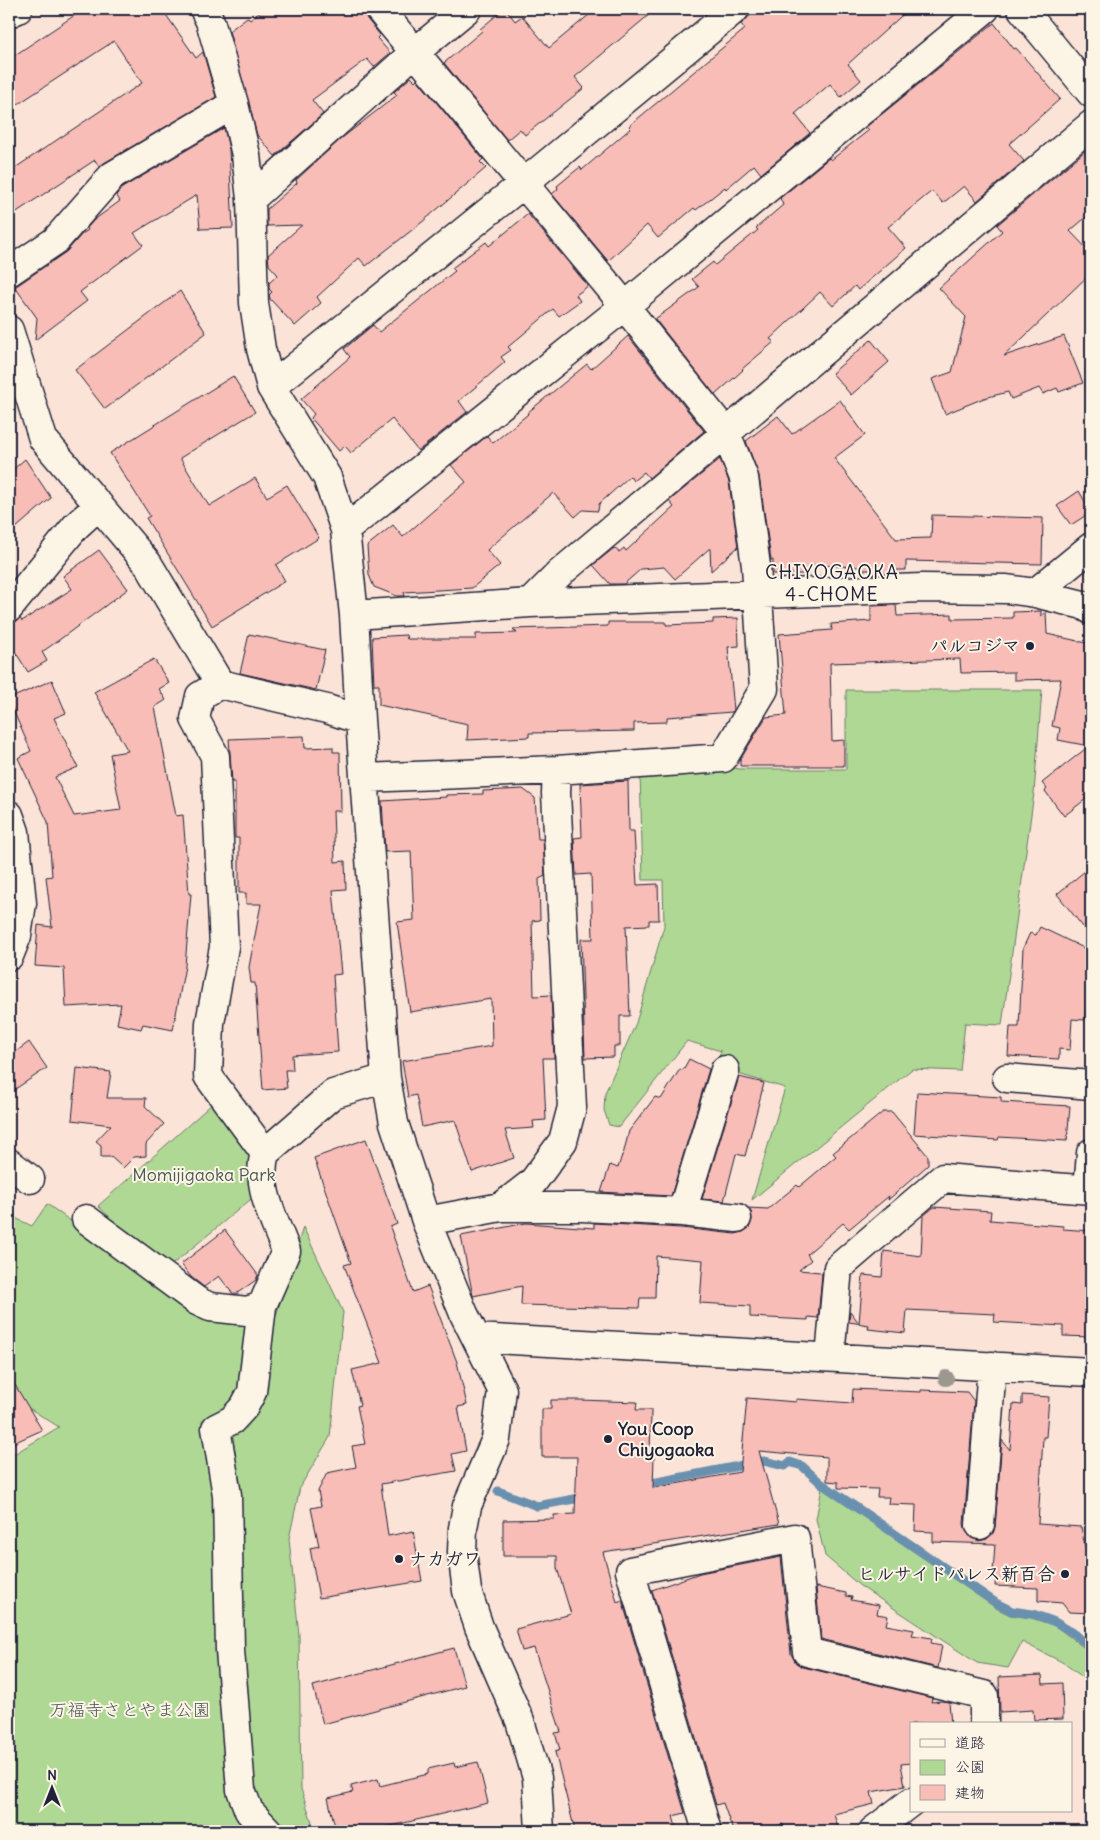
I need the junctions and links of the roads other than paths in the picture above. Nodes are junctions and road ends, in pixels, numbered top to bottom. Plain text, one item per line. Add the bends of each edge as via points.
1 (18, 9) edge
2 (379, 9) edge
3 (466, 9) edge
4 (735, 9) edge
5 (985, 9) edge
6 (1022, 9) edge
7 (212, 13) edge
8 (9, 14) edge
9 (414, 52) junction
10 (1091, 93) edge
11 (234, 104) junction
12 (1091, 125) edge
13 (524, 183) junction
14 (251, 199) junction
15 (9, 272) edge
16 (625, 306) junction
17 (9, 330) edge
18 (271, 387) junction
19 (726, 433) junction
20 (98, 505) junction
21 (345, 530) junction
22 (1091, 547) edge
23 (1035, 593) junction
24 (757, 594) junction
25 (530, 603) junction
26 (9, 608) edge
27 (1091, 610) edge
28 (354, 615) junction
29 (220, 684) junction
30 (360, 720) junction
31 (557, 770) junction
32 (365, 778) junction
33 (9, 815) edge
34 (9, 956) edge
35 (725, 1070) dead end
36 (386, 1078) junction
37 (1006, 1078) dead end
38 (1091, 1085) edge
39 (265, 1153) junction
40 (1091, 1153) edge
41 (9, 1163) edge
42 (30, 1179) dead end
43 (1090, 1190) edge
44 (501, 1207) junction
45 (682, 1212) junction
46 (737, 1218) dead end
47 (86, 1220) dead end
48 (426, 1221) junction
49 (262, 1306) junction
50 (476, 1338) junction
51 (830, 1357) junction
52 (992, 1366) junction
53 (1091, 1372) edge
54 (980, 1525) dead end
55 (984, 1722) edge
56 (910, 1803) edge
57 (268, 1831) edge
58 (540, 1831) edge
59 (707, 1831) edge
60 (873, 1831) edge

1 - 8 street
2 - 9 street
3 - 9 street
4 - 13 street
5 - 16 street
6 - 10 street
7 - 11 street
9 - 13 street
9 - 14 street
11 - 14 street via 246,155
11 - 15 street via 112,176 54,241
12 - 19 street
13 - 16 street
13 - 18 street
14 - 18 street via 254,302
16 - 19 street
16 - 21 street
17 - 20 street via 43,439
18 - 21 street via 326,476
19 - 24 street via 744,478
19 - 25 street via 560,573
20 - 26 street via 76,526
20 - 29 street via 148,564
21 - 28 street
22 - 23 street
23 - 24 street via 1006,589 922,588
23 - 27 street
24 - 25 street
24 - 31 street via 764,690 723,758
25 - 28 street
28 - 30 street
29 - 30 street
29 - 39 street via 200,696 196,719 215,756 224,947 210,1023 208,1076
30 - 32 street
31 - 32 street
31 - 44 street via 572,1107 563,1141 533,1182
32 - 36 street
33 - 34 street via 15,832 22,903 17,936
35 - 45 street
36 - 39 street via 333,1094
36 - 48 street via 394,1123
37 - 38 street
39 - 49 street via 261,1165 264,1190 286,1251
40 - 43 street
41 - 42 street
43 - 51 street via 944,1178 838,1268
44 - 45 street via 582,1206
44 - 48 street
45 - 46 street
47 - 49 street via 197,1301 210,1307 247,1311
48 - 50 street
49 - 57 street via 252,1392 244,1408 232,1420 216,1428 227,1495 230,1650 241,1790 249,1811
50 - 51 street
50 - 58 street via 502,1390 496,1439 467,1506 462,1528 462,1552 468,1591 479,1627 520,1721 538,1778
51 - 52 street
52 - 53 street
52 - 54 street
55 - 59 street via 984,1695 807,1652 795,1538 630,1571
56 - 60 street

